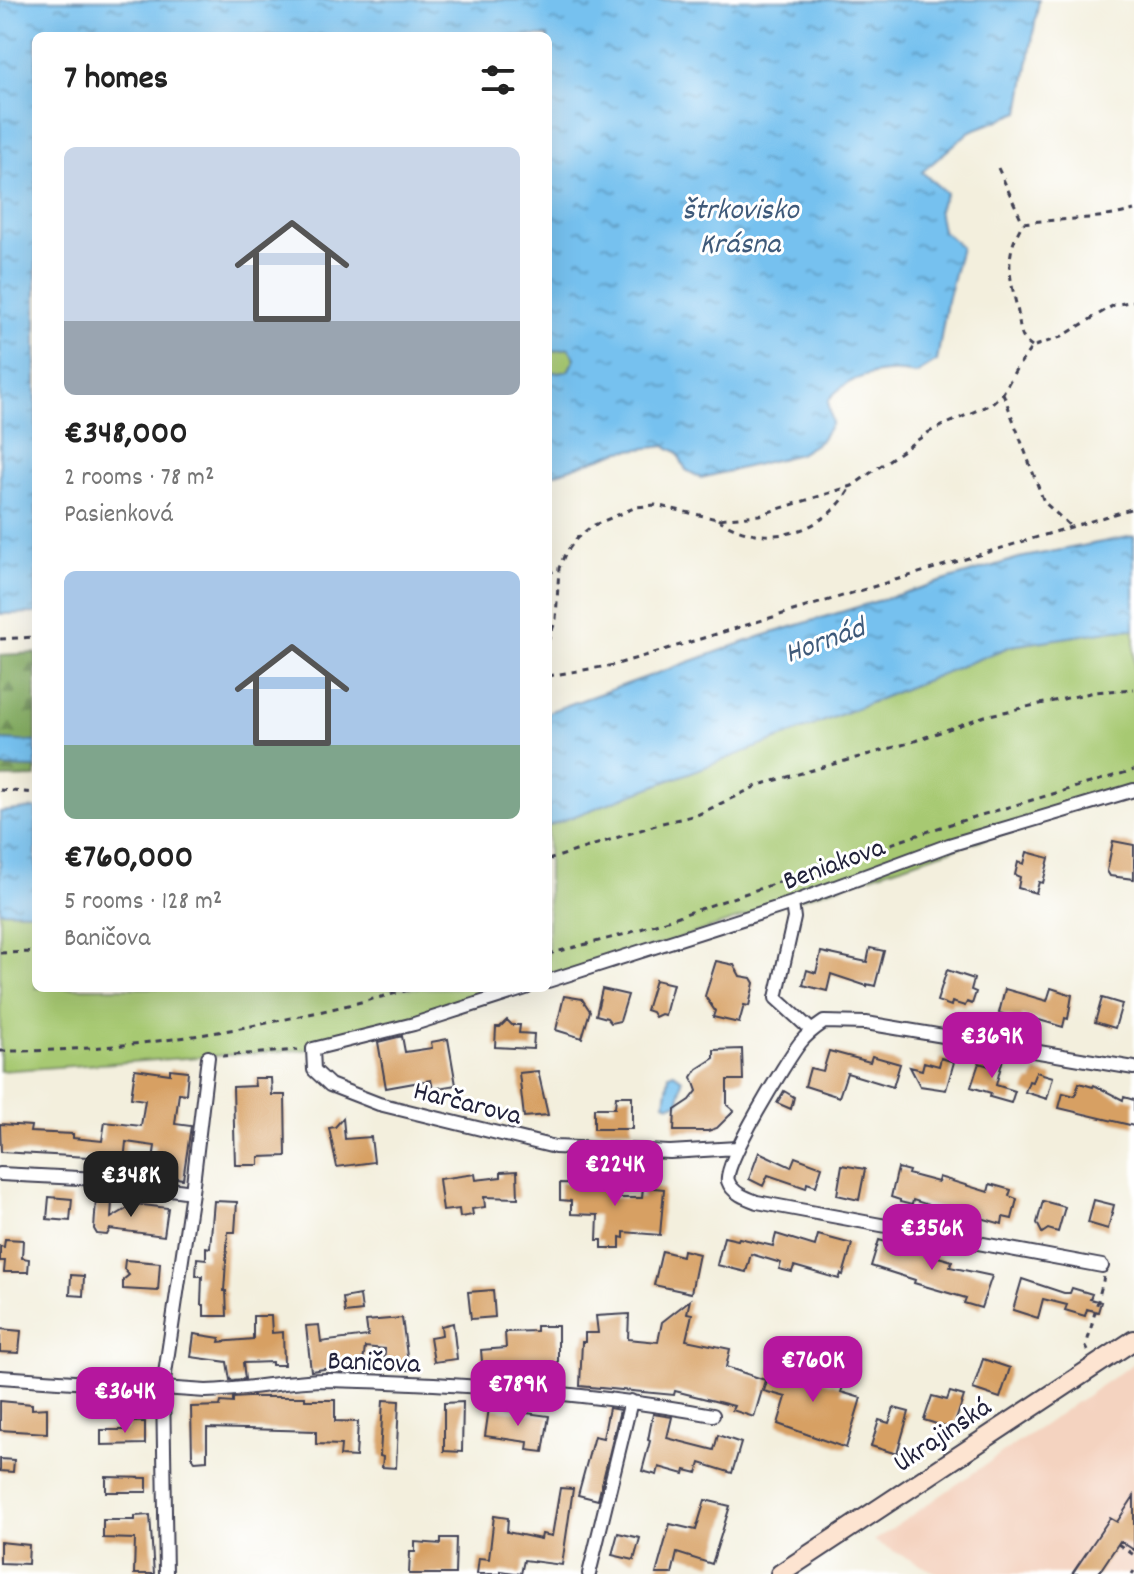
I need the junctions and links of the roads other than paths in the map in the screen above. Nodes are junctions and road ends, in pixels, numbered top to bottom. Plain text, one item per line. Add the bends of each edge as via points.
1 (1134, 790) edge
2 (792, 903) junction
3 (552, 980) edge
4 (514, 992) edge
5 (812, 1031) junction
6 (208, 1057) road end
7 (1134, 1068) edge
8 (737, 1148) junction
9 (0, 1174) edge
10 (192, 1192) junction
11 (1102, 1266) road end
12 (1134, 1340) edge
13 (0, 1377) edge
14 (163, 1387) junction
15 (631, 1401) junction
16 (713, 1415) dead end
17 (166, 1574) edge
18 (589, 1574) edge
19 (780, 1574) edge

1 - 2 street, Beniakova via 949,845
2 - 3 street, Beniakova
2 - 5 street via 794,918 776,998
4 - 8 street, Harčarova via 313,1049 314,1070 330,1085 379,1104 555,1147 670,1152
5 - 7 street via 824,1022 866,1023
5 - 8 street
6 - 10 street
8 - 11 street via 728,1181 743,1197 757,1202
9 - 10 street via 99,1179
10 - 14 street
12 - 19 main road, Ukrajinská
13 - 14 street, Baničova
14 - 15 street, Baničova via 236,1390 324,1380
14 - 17 street
15 - 16 street, Baničova
15 - 18 street

